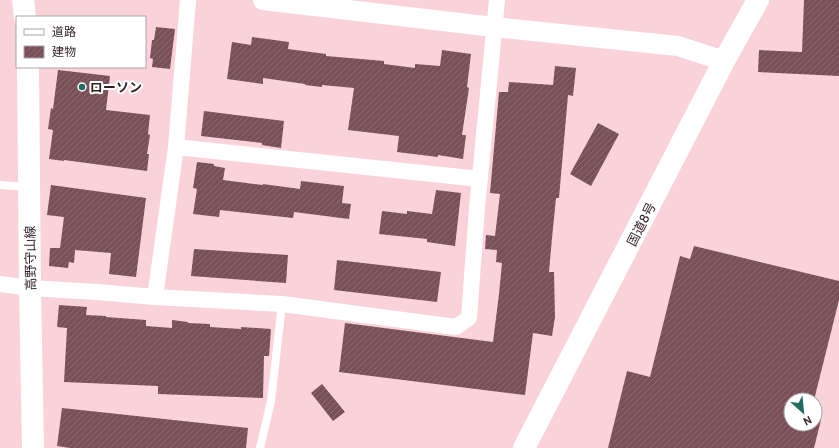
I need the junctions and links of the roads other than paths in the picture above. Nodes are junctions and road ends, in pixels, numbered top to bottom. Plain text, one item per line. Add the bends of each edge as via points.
1 (23, 0) edge
2 (188, 0) edge
3 (263, 0) edge
4 (497, 0) edge
5 (758, 0) edge
6 (25, 16) edge
7 (494, 27) junction
8 (724, 61) junction
9 (28, 68) edge
10 (176, 147) junction
11 (480, 179) junction
12 (0, 185) edge
13 (29, 188) junction
14 (0, 284) edge
15 (30, 288) junction
16 (155, 297) junction
17 (282, 304) junction
18 (33, 448) edge
19 (260, 448) edge
20 (524, 448) edge

1 - 6 main road
2 - 10 street
3 - 7 street
4 - 7 street
5 - 8 main road, 国道8号
7 - 8 street via 678,46
7 - 11 street
8 - 20 main road, 国道8号
9 - 13 main road, 高野守山線
10 - 11 street
10 - 16 street
11 - 17 street via 469,318 456,327
12 - 13 lane
13 - 15 main road, 高野守山線
14 - 15 street
15 - 16 street
15 - 18 main road, 高野守山線
16 - 17 street
17 - 19 lane via 271,402

